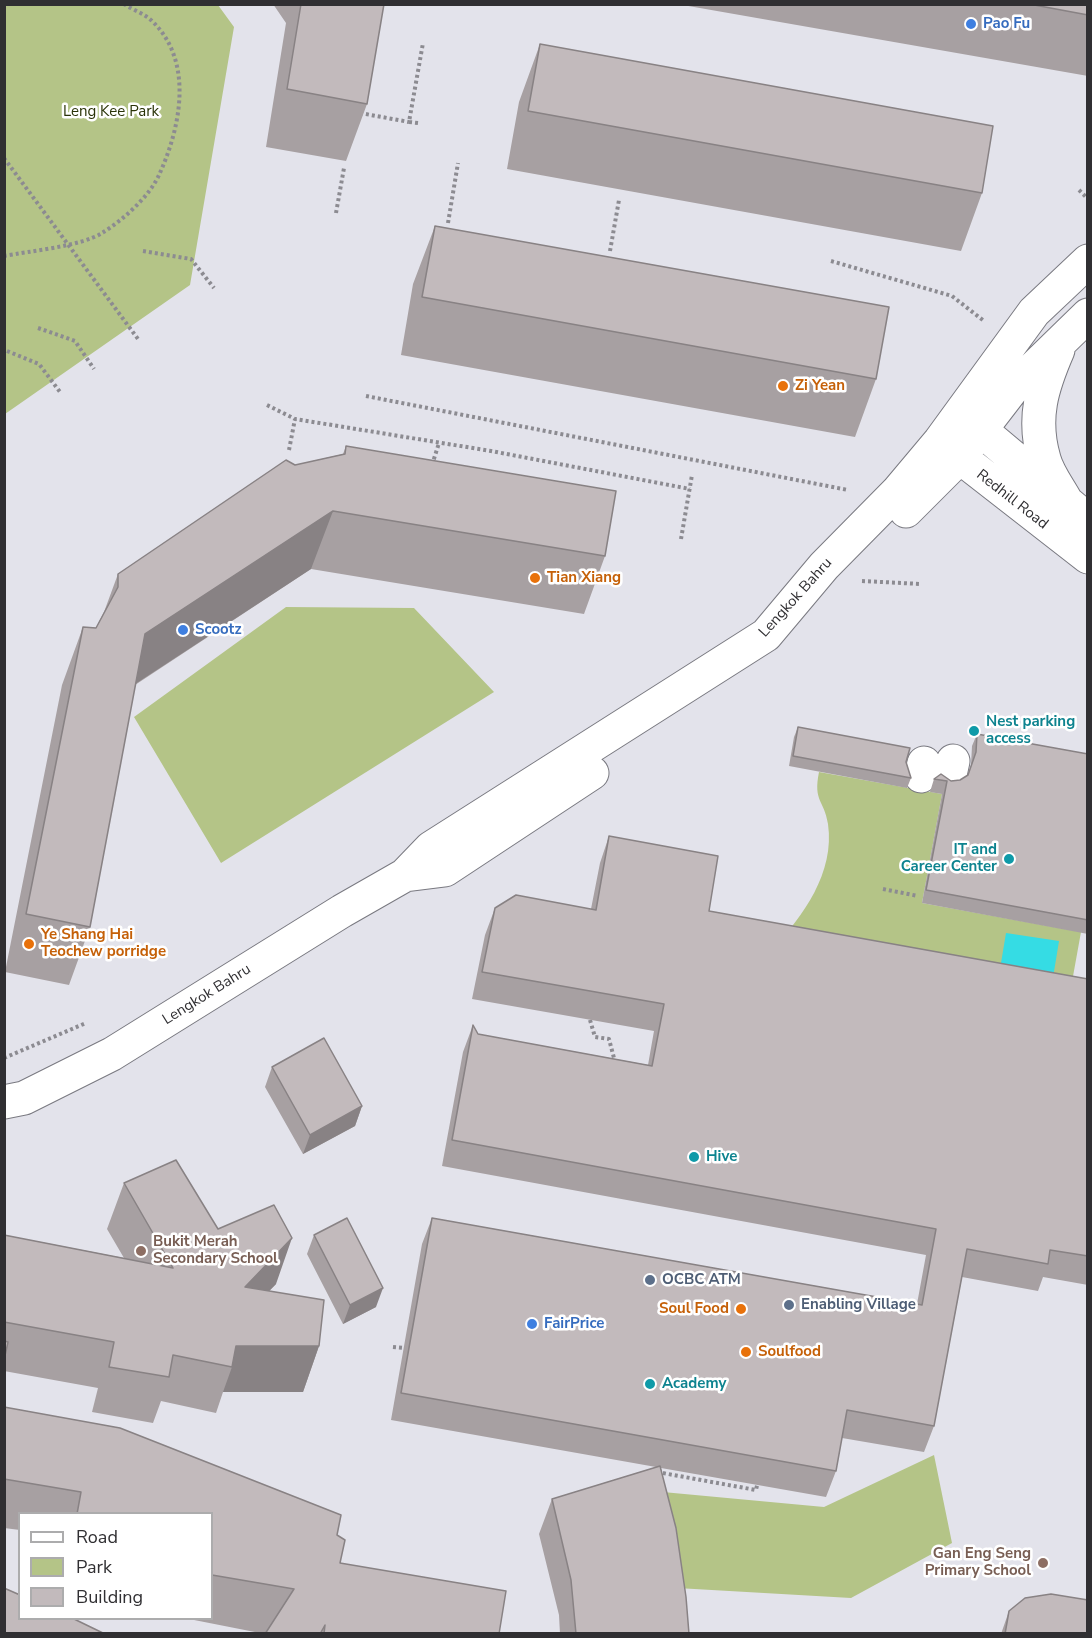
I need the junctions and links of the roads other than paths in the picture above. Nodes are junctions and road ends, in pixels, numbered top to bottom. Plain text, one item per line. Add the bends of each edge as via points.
1 (1088, 261) edge
2 (1088, 315) edge
3 (1063, 338) junction
4 (971, 421) junction
5 (949, 450) junction
6 (1076, 510) edge
7 (1088, 557) edge
8 (4, 1102) edge

1 - 4 street, Lengkok Bahru via 1034,312
2 - 3 street, Lengkok Bahru
3 - 4 street, Lengkok Bahru
3 - 6 street via 1042,389 1039,430 1044,461
4 - 5 street, Lengkok Bahru
4 - 6 street
5 - 7 street, Redhill Road
5 - 8 street, Lengkok Bahru via 775,651 445,870 405,875 112,1054 24,1098

